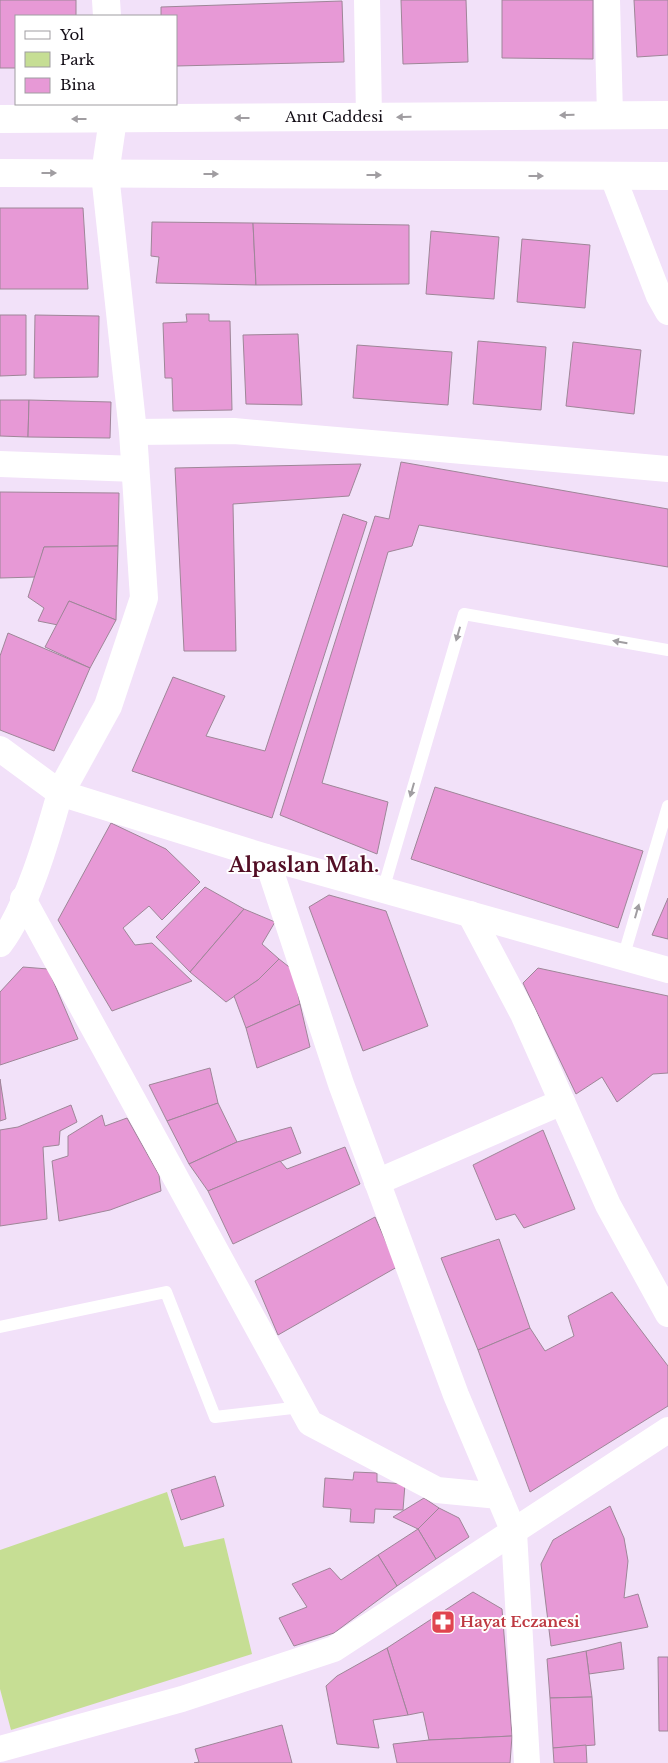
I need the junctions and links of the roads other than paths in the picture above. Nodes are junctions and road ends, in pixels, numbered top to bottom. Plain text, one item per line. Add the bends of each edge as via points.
1 (106, 0) edge
2 (367, 0) edge
3 (607, 0) edge
4 (107, 15) edge
5 (113, 111) edge
6 (668, 114) edge
7 (610, 115) junction
8 (369, 117) junction
9 (0, 119) edge
10 (0, 173) edge
11 (105, 174) junction
12 (613, 176) junction
13 (668, 176) edge
14 (668, 312) edge
15 (134, 432) junction
16 (0, 464) edge
17 (136, 469) junction
18 (668, 469) edge
19 (668, 650) edge
20 (0, 748) edge
21 (60, 793) junction
22 (668, 806) edge
23 (266, 857) junction
24 (383, 890) junction
25 (23, 899) junction
26 (470, 914) junction
27 (0, 944) edge
28 (623, 958) junction
29 (668, 970) edge
30 (562, 1102) junction
31 (377, 1182) junction
32 (668, 1314) edge
33 (0, 1327) edge
34 (301, 1407) junction
35 (668, 1430) edge
36 (499, 1496) junction
37 (514, 1532) junction
38 (0, 1749) edge
39 (527, 1763) edge

1 - 4 main road
2 - 8 street
3 - 7 street
8 -> 5 main road, Anıt Caddesi
5 -> 9 main road, Anıt Caddesi
5 - 11 main road
6 - 7 main road, Anıt Caddesi
7 -> 8 main road, Anıt Caddesi
10 -> 11 main road
11 -> 12 main road
11 - 15 main road
12 - 13 main road
12 - 14 street
15 - 17 main road
15 - 18 street via 234,431
16 - 17 street
17 - 21 main road via 144,598 108,706
19 -> 24 lane via 464,614
20 - 21 street
21 - 23 street
21 - 25 street via 48,835
28 -> 22 lane
23 - 24 street
23 - 31 street
24 - 26 street
25 - 27 street
25 - 34 street
26 - 28 street
26 - 30 street via 523,1014
28 - 29 street
30 - 31 street
30 - 32 street via 608,1206
31 - 36 street via 456,1395
33 - 34 lane via 166,1292 215,1417
34 - 36 street via 310,1422 438,1490
35 - 37 street
36 - 37 street
37 - 38 street via 334,1649 182,1699
37 - 39 street

